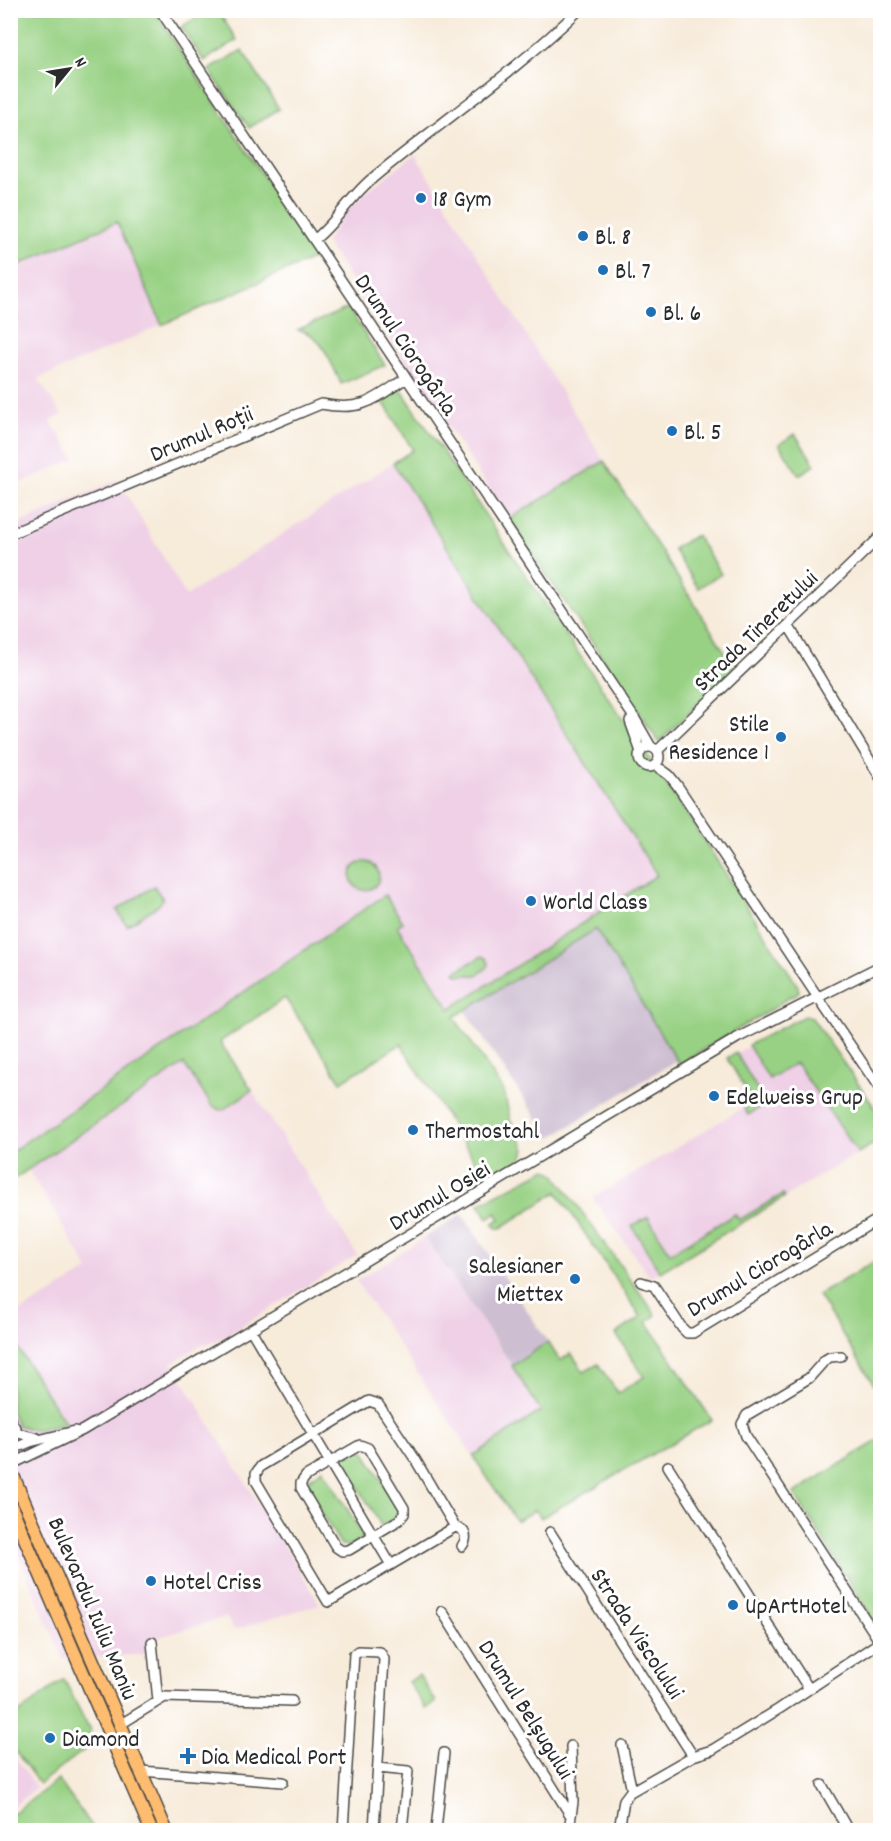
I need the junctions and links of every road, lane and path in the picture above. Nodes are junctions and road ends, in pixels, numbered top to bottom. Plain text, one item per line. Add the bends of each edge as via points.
1 (160, 10) edge
2 (579, 10) edge
3 (314, 240) junction
4 (406, 378) junction
5 (10, 534) edge
6 (880, 537) edge
7 (788, 625) junction
8 (620, 699) junction
9 (654, 749) junction
10 (641, 752) junction
11 (655, 765) junction
12 (880, 777) edge
13 (880, 966) edge
14 (817, 997) junction
15 (802, 1004) junction
16 (827, 1011) junction
17 (880, 1089) edge
18 (880, 1218) edge
19 (641, 1282) dead end
20 (251, 1330) junction
21 (841, 1356) dead end
22 (10, 1419) edge
23 (83, 1430) junction
24 (313, 1435) junction
25 (42, 1438) junction
26 (10, 1450) edge
27 (329, 1462) junction
28 (668, 1466) dead end
29 (10, 1467) edge
30 (10, 1504) edge
31 (456, 1527) junction
32 (549, 1532) dead end
33 (373, 1535) junction
34 (462, 1546) dead end
35 (391, 1565) junction
36 (442, 1611) dead end
37 (152, 1642) dead end
38 (880, 1642) edge
39 (95, 1664) junction
40 (82, 1669) junction
41 (809, 1689) junction
42 (158, 1701) junction
43 (292, 1701) dead end
44 (120, 1724) junction
45 (622, 1745) dead end
46 (572, 1746) dead end
47 (444, 1753) dead end
48 (693, 1756) junction
49 (378, 1768) junction
50 (141, 1771) junction
51 (283, 1782) dead end
52 (822, 1785) dead end
53 (632, 1791) junction
54 (571, 1816) junction
55 (151, 1830) edge
56 (166, 1830) edge
57 (343, 1830) edge
58 (374, 1830) edge
59 (402, 1830) edge
60 (436, 1830) edge
61 (569, 1830) edge
62 (619, 1830) edge
63 (848, 1830) edge

1 - 3 street, Drumul Ciorogârla
2 - 3 street via 499,82 371,179
3 - 4 street, Drumul Ciorogârla
4 - 5 street, Drumul Roții via 369,402 347,408 321,404
4 - 8 street, Drumul Ciorogârla
6 - 7 street, Strada Tineretului
7 - 9 street, Strada Tineretului
7 - 12 street
8 - 9 street, Drumul Ciorogârla
8 - 10 street, Drumul Ciorogârla
9 - 10 street
9 - 11 street via 659,757
10 - 11 street via 643,764
11 - 14 street via 677,785
13 - 14 street, Drumul Osiei
14 - 15 street, Drumul Osiei
14 - 16 street
15 - 16 street
15 - 20 street, Drumul Osiei via 737,1038
16 - 17 street
18 - 19 street, Drumul Ciorogârla via 693,1333 682,1328 654,1286
20 - 23 street, Drumul Osiei
20 - 24 street
21 - 38 street via 825,1360 809,1378 747,1415 742,1424 746,1436
22 - 25 street via 18,1433
23 - 25 street, Drumul Osiei
23 - 29 street, Drumul Osiei
24 - 27 street
24 - 31 street via 369,1401 375,1402
24 - 35 street via 261,1466 256,1481 328,1602
25 - 26 street, Drumul Osiei
27 - 33 street
27 - 33 street via 301,1483 318,1518 342,1551
27 - 33 street via 356,1446 368,1448 404,1508 399,1520
28 - 41 street
29 - 39 main road, Bulevardul Iuliu Maniu
30 - 40 main road, Bulevardul Iuliu Maniu
31 - 34 street via 465,1534
31 - 35 street
32 - 48 street, Strada Viscolului
33 - 35 street
36 - 54 street, Drumul Belșugului
37 - 42 street
38 - 41 street
39 - 40 main road
39 - 44 main road, Bulevardul Iuliu Maniu
40 - 55 main road, Bulevardul Iuliu Maniu
41 - 48 street via 712,1750
42 - 43 street via 165,1697
42 - 44 street
44 - 50 main road, Bulevardul Iuliu Maniu
45 - 53 street
46 - 54 street
47 - 60 street
48 - 53 street
49 - 57 street via 384,1659 380,1652 358,1651 354,1654
49 - 58 street
49 - 59 street via 408,1771
50 - 51 street
50 - 56 main road, Bulevardul Iuliu Maniu
52 - 63 street
53 - 62 street via 625,1798
54 - 61 street, Drumul Belșugului

